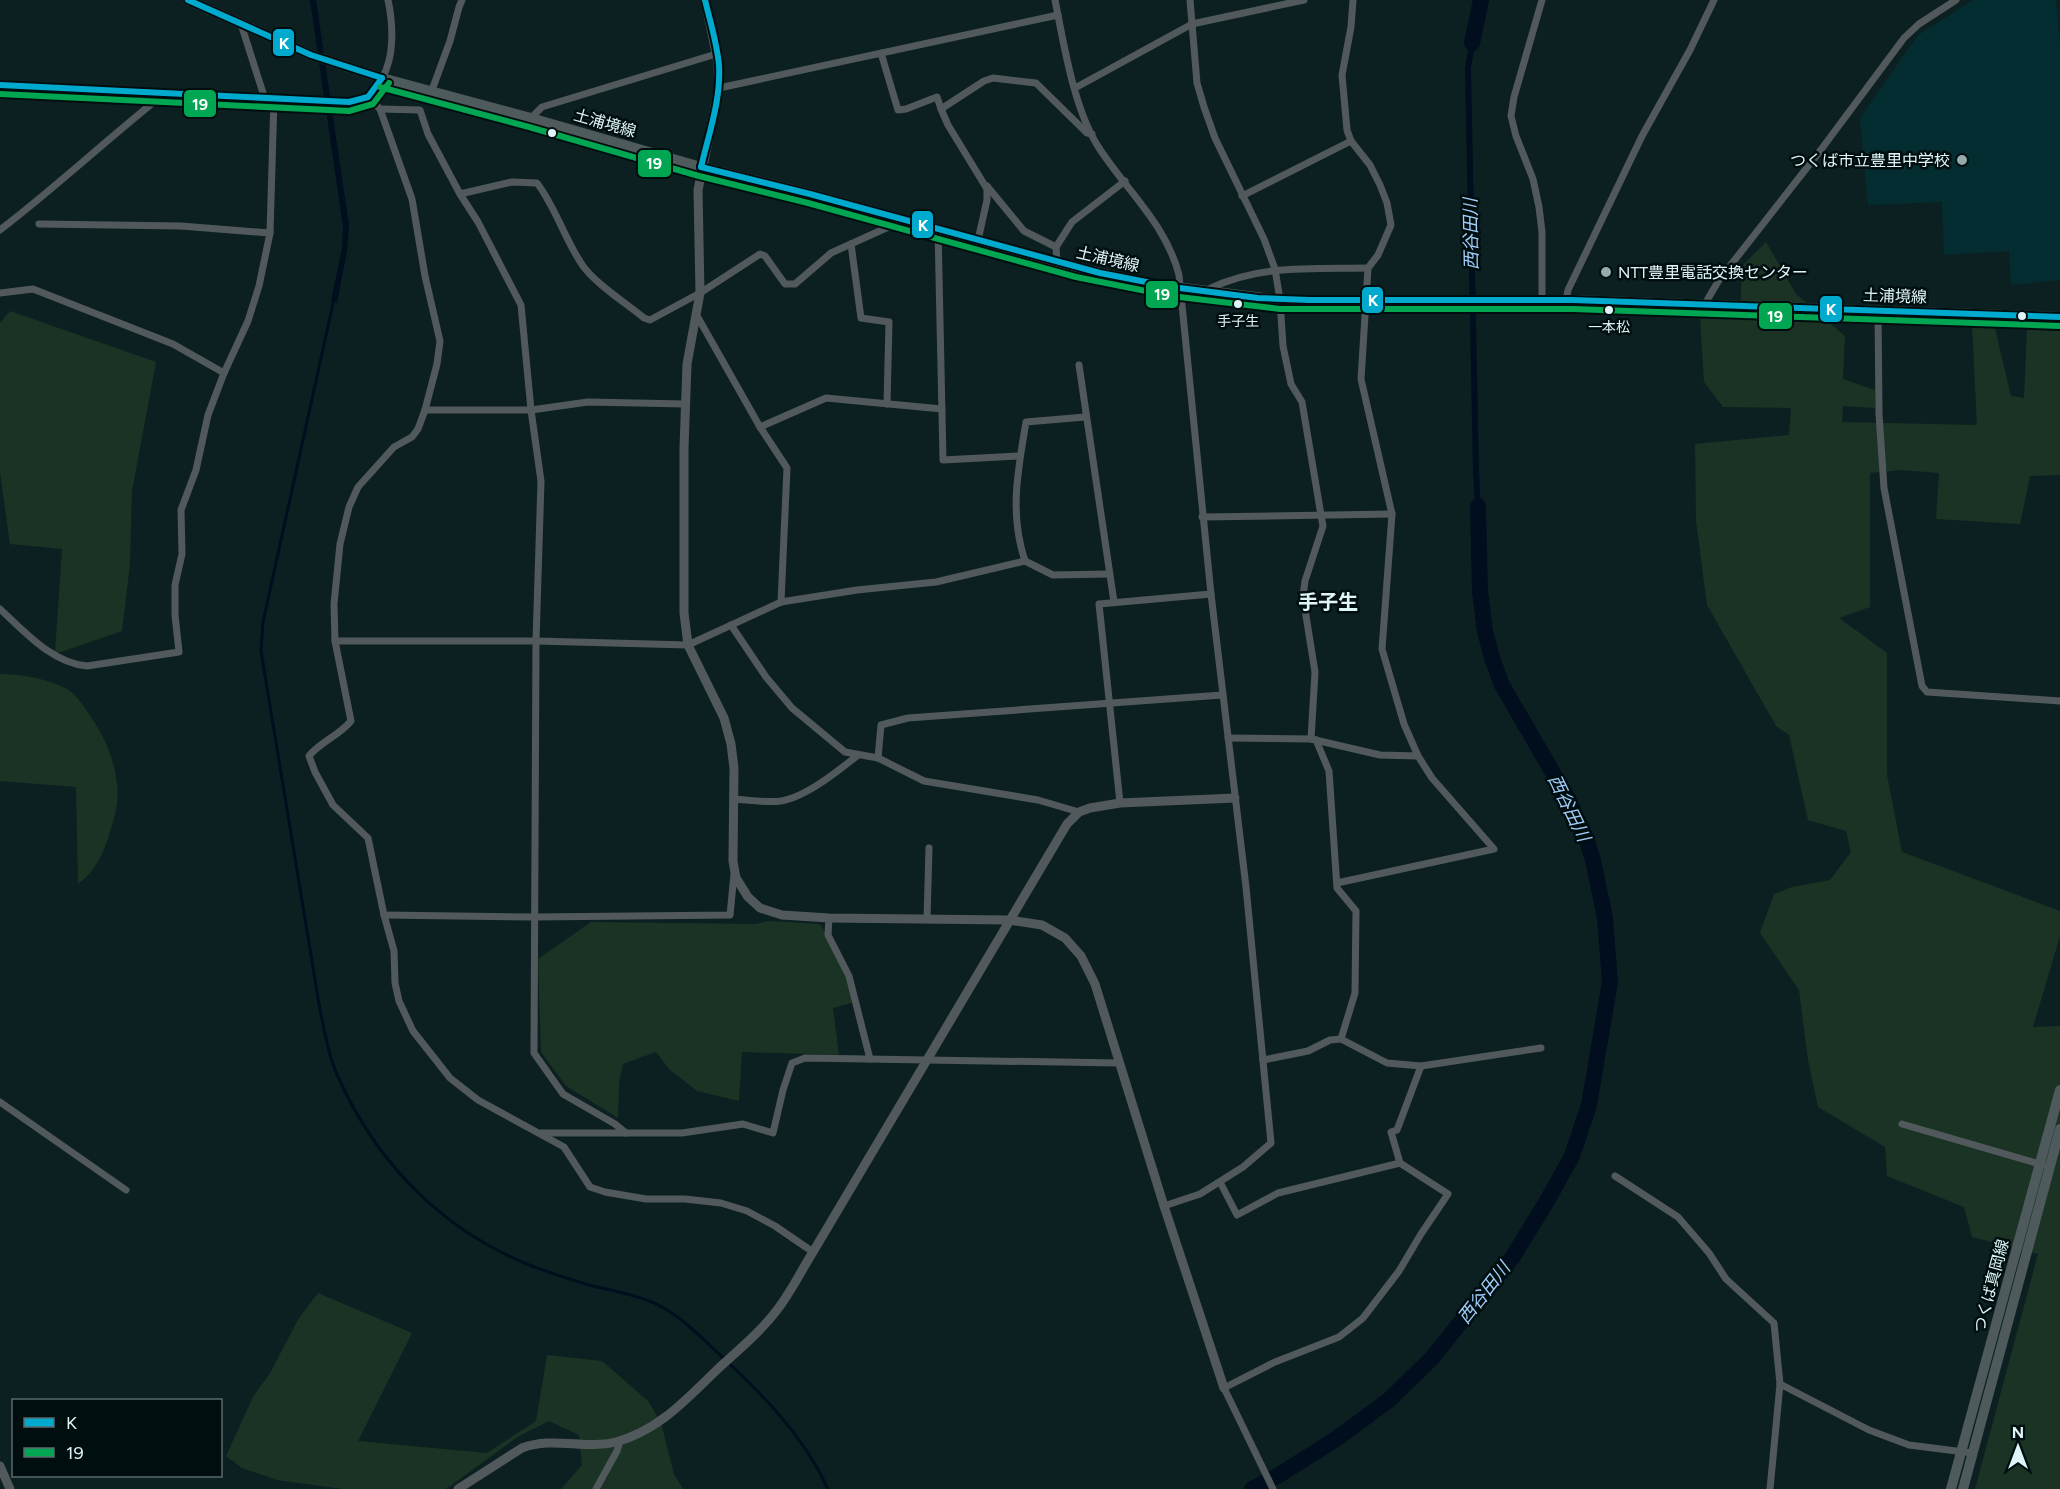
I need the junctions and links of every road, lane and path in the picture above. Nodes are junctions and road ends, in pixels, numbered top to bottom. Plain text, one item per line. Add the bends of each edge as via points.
1 (188, 0) edge
2 (388, 0) edge
3 (462, 0) edge
4 (705, 0) edge
5 (1055, 0) edge
6 (1190, 0) edge
7 (1304, 0) edge
8 (1353, 0) edge
9 (1542, 0) edge
10 (1714, 0) edge
11 (1956, 0) edge
12 (1058, 15) junction
13 (240, 24) junction
14 (1192, 24) junction
15 (881, 53) junction
16 (717, 54) junction
17 (382, 78) junction
18 (0, 85) edge
19 (719, 88) junction
20 (1075, 88) junction
21 (432, 90) junction
22 (159, 92) junction
23 (368, 97) junction
24 (263, 98) junction
25 (274, 99) junction
26 (380, 109) junction
27 (941, 110) junction
28 (531, 118) junction
29 (1092, 134) junction
30 (1351, 141) junction
31 (702, 167) junction
32 (1125, 181) junction
33 (985, 184) junction
34 (460, 194) junction
35 (1242, 196) junction
36 (897, 218) junction
37 (39, 224) dead end
38 (938, 229) junction
39 (0, 230) edge
40 (270, 233) junction
41 (978, 240) junction
42 (850, 244) junction
43 (1056, 247) junction
44 (1057, 262) junction
45 (1368, 268) junction
46 (1275, 270) junction
47 (1180, 288) junction
48 (1206, 291) junction
49 (0, 293) edge
50 (700, 293) junction
51 (1280, 300) junction
52 (1542, 300) junction
53 (1566, 300) junction
54 (1366, 301) junction
55 (1706, 306) junction
56 (1878, 310) junction
57 (696, 314) junction
58 (2060, 317) edge
59 (1079, 365) dead end
60 (224, 373) junction
61 (685, 404) junction
62 (887, 404) junction
63 (942, 409) junction
64 (425, 410) junction
65 (531, 410) junction
66 (1086, 417) junction
67 (760, 427) junction
68 (1020, 456) junction
69 (1392, 514) junction
70 (1321, 515) junction
71 (1203, 518) junction
72 (1025, 561) junction
73 (1109, 574) junction
74 (1211, 594) junction
75 (1114, 602) junction
76 (781, 603) junction
77 (0, 609) edge
78 (731, 625) junction
79 (335, 641) junction
80 (536, 641) junction
81 (688, 645) junction
82 (1222, 694) junction
83 (2060, 701) edge
84 (1109, 702) junction
85 (1228, 738) junction
86 (1314, 740) junction
87 (858, 755) junction
88 (1418, 756) junction
89 (878, 758) junction
90 (1235, 798) junction
91 (734, 799) junction
92 (1120, 803) junction
93 (1079, 812) junction
94 (929, 848) dead end
95 (734, 870) junction
96 (1337, 883) junction
97 (384, 915) junction
98 (534, 917) junction
99 (830, 918) junction
100 (927, 919) junction
101 (1009, 920) junction
102 (1341, 1039) junction
103 (1541, 1048) dead end
104 (870, 1059) junction
105 (1263, 1060) junction
106 (925, 1061) junction
107 (1119, 1063) junction
108 (1421, 1066) junction
109 (2060, 1090) edge
110 (0, 1102) edge
111 (1902, 1124) dead end
112 (2060, 1129) edge
113 (539, 1133) junction
114 (626, 1133) junction
115 (1400, 1163) junction
116 (2045, 1166) junction
117 (1616, 1176) dead end
118 (1220, 1182) junction
119 (126, 1190) dead end
120 (1164, 1206) junction
121 (813, 1252) junction
122 (1780, 1384) junction
123 (1224, 1388) junction
124 (620, 1441) junction
125 (1967, 1452) junction
126 (0, 1466) edge
127 (10, 1489) edge
128 (458, 1489) edge
129 (596, 1489) edge
130 (1273, 1489) edge
131 (1770, 1489) edge
132 (1951, 1489) edge
133 (1963, 1489) edge

1 - 13 main road, 土浦境線
2 - 17 street via 390,63
3 - 21 street
4 - 16 street
5 - 12 street
6 - 14 street
7 - 14 street
8 - 30 street via 1342,79
9 - 52 street via 1511,116 1539,207
10 - 53 street via 1642,136
11 - 55 street via 1904,38 1719,280
12 - 15 street
12 - 20 street
13 - 17 main road, 土浦境線 via 325,60
13 - 24 street
14 - 20 street
14 - 35 street via 1197,83 1215,138
15 - 19 street
15 - 27 street via 898,110 937,97
16 - 19 street
16 - 28 street via 542,107
17 - 21 main road, 土浦境線
17 - 23 street
18 - 22 street
19 - 31 street
20 - 29 street
21 - 28 main road, 土浦境線
22 - 24 street
22 - 39 street via 159,98
23 - 25 street via 349,102
23 - 26 street
24 - 25 street
25 - 40 street
26 - 34 street via 420,110 428,134
26 - 64 street via 412,199 440,341
27 - 29 street via 993,78 1036,83
27 - 33 street
28 - 31 main road, 土浦境線
29 - 32 street
30 - 35 street
30 - 45 street via 1380,185 1391,225
31 - 36 main road, 土浦境線
31 - 50 street via 698,200
32 - 43 street via 1072,222
32 - 47 street via 1167,245
33 - 41 street via 987,200
33 - 43 street via 1024,231
34 - 50 street via 512,182 537,183 584,267 644,318 655,319
34 - 65 street via 521,305
35 - 46 street
36 - 38 main road, 土浦境線
36 - 42 street via 895,224
37 - 40 street via 181,226
38 - 41 main road, 土浦境線
38 - 63 street
40 - 60 street via 249,321
41 - 44 main road, 土浦境線
42 - 50 street via 831,253 795,284 785,284 760,254
42 - 62 street via 861,318 890,322
43 - 44 street
44 - 47 main road, 土浦境線
45 - 46 street
45 - 54 street
46 - 48 street via 1246,275
46 - 51 street
47 - 48 main road, 土浦境線
47 - 71 street
48 - 51 main road, 土浦境線
49 - 60 street via 33,289 173,344
50 - 57 street
51 - 54 main road, 土浦境線
51 - 70 street via 1283,346 1291,384 1302,402
52 - 53 main road, 土浦境線
52 - 54 main road, 土浦境線
53 - 55 main road, 土浦境線
54 - 69 street via 1361,379
55 - 56 main road, 土浦境線
56 - 58 main road, 土浦境線
56 - 83 street via 1884,488 1922,686 1928,692
57 - 61 street
57 - 67 street
59 - 66 street
60 - 77 street via 181,510 182,554 175,585 179,652 80,666 66,662 35,642
61 - 65 street via 588,402
61 - 81 street via 684,613
62 - 63 street
62 - 67 street via 826,398
63 - 68 street via 943,460
64 - 65 street
64 - 79 street via 412,437 394,447 374,467 349,507 336,570
65 - 80 street via 541,481
66 - 68 street via 1026,422
66 - 73 street
67 - 76 street via 787,468
68 - 72 street via 1014,498
69 - 70 street
69 - 88 street via 1382,649 1404,724
70 - 71 street
70 - 86 street via 1323,526 1303,597 1315,672
71 - 74 street
72 - 73 street via 1053,575
72 - 76 street via 936,582
73 - 75 street
74 - 75 street
74 - 82 street
75 - 84 street via 1099,604
76 - 78 street
78 - 81 street
78 - 87 street via 792,708 845,752
79 - 80 street
79 - 97 street via 351,721 309,756 333,805 368,838
80 - 81 street
80 - 98 street
81 - 91 street via 724,718 731,744
82 - 84 street
82 - 85 street
84 - 89 street via 908,718 881,725
84 - 92 street
85 - 86 street
85 - 90 street
86 - 88 street via 1380,755
86 - 96 street via 1329,771
87 - 89 street
87 - 91 street via 804,792 782,801
88 - 96 street via 1432,778 1494,849
89 - 93 street via 924,781 1038,800
90 - 92 street
90 - 105 street
91 - 95 street
92 - 93 street
93 - 101 street
94 - 100 street
95 - 98 street via 730,915
95 - 99 street via 748,897 760,908 782,915
96 - 102 street via 1356,911 1355,993
97 - 98 street
97 - 113 street via 394,951 399,1001 413,1031 450,1078 478,1100
98 - 114 street via 534,1053 563,1094
99 - 100 street
99 - 104 street via 828,935 849,976
100 - 101 street
101 - 106 street
101 - 107 street via 1042,925 1065,938 1082,956 1095,984
102 - 105 street via 1308,1051
102 - 108 street via 1387,1063
103 - 108 street
104 - 106 street
104 - 114 street via 805,1058 792,1063 773,1133 743,1124 682,1133
105 - 118 street via 1271,1143
106 - 107 street
106 - 121 street
107 - 120 street
108 - 115 street via 1397,1130 1391,1132
109 - 116 main road, つくば真岡線
110 - 119 street
111 - 116 street
112 - 116 main road, つくば真岡線
113 - 114 street
113 - 121 street via 564,1147 590,1187 646,1199 721,1203 775,1226
115 - 118 street via 1278,1193 1237,1215
115 - 123 street via 1448,1194 1375,1304 1339,1337 1275,1362
116 - 125 main road, つくば真岡線
117 - 122 street via 1678,1217 1726,1279 1774,1323
118 - 120 street via 1200,1194
120 - 123 street
121 - 124 street via 763,1327 667,1418
122 - 125 street via 1869,1430 1909,1445
122 - 131 street
123 - 130 street
124 - 128 street via 532,1444
124 - 129 street
125 - 132 main road, つくば真岡線
125 - 133 main road, つくば真岡線
126 - 127 street

